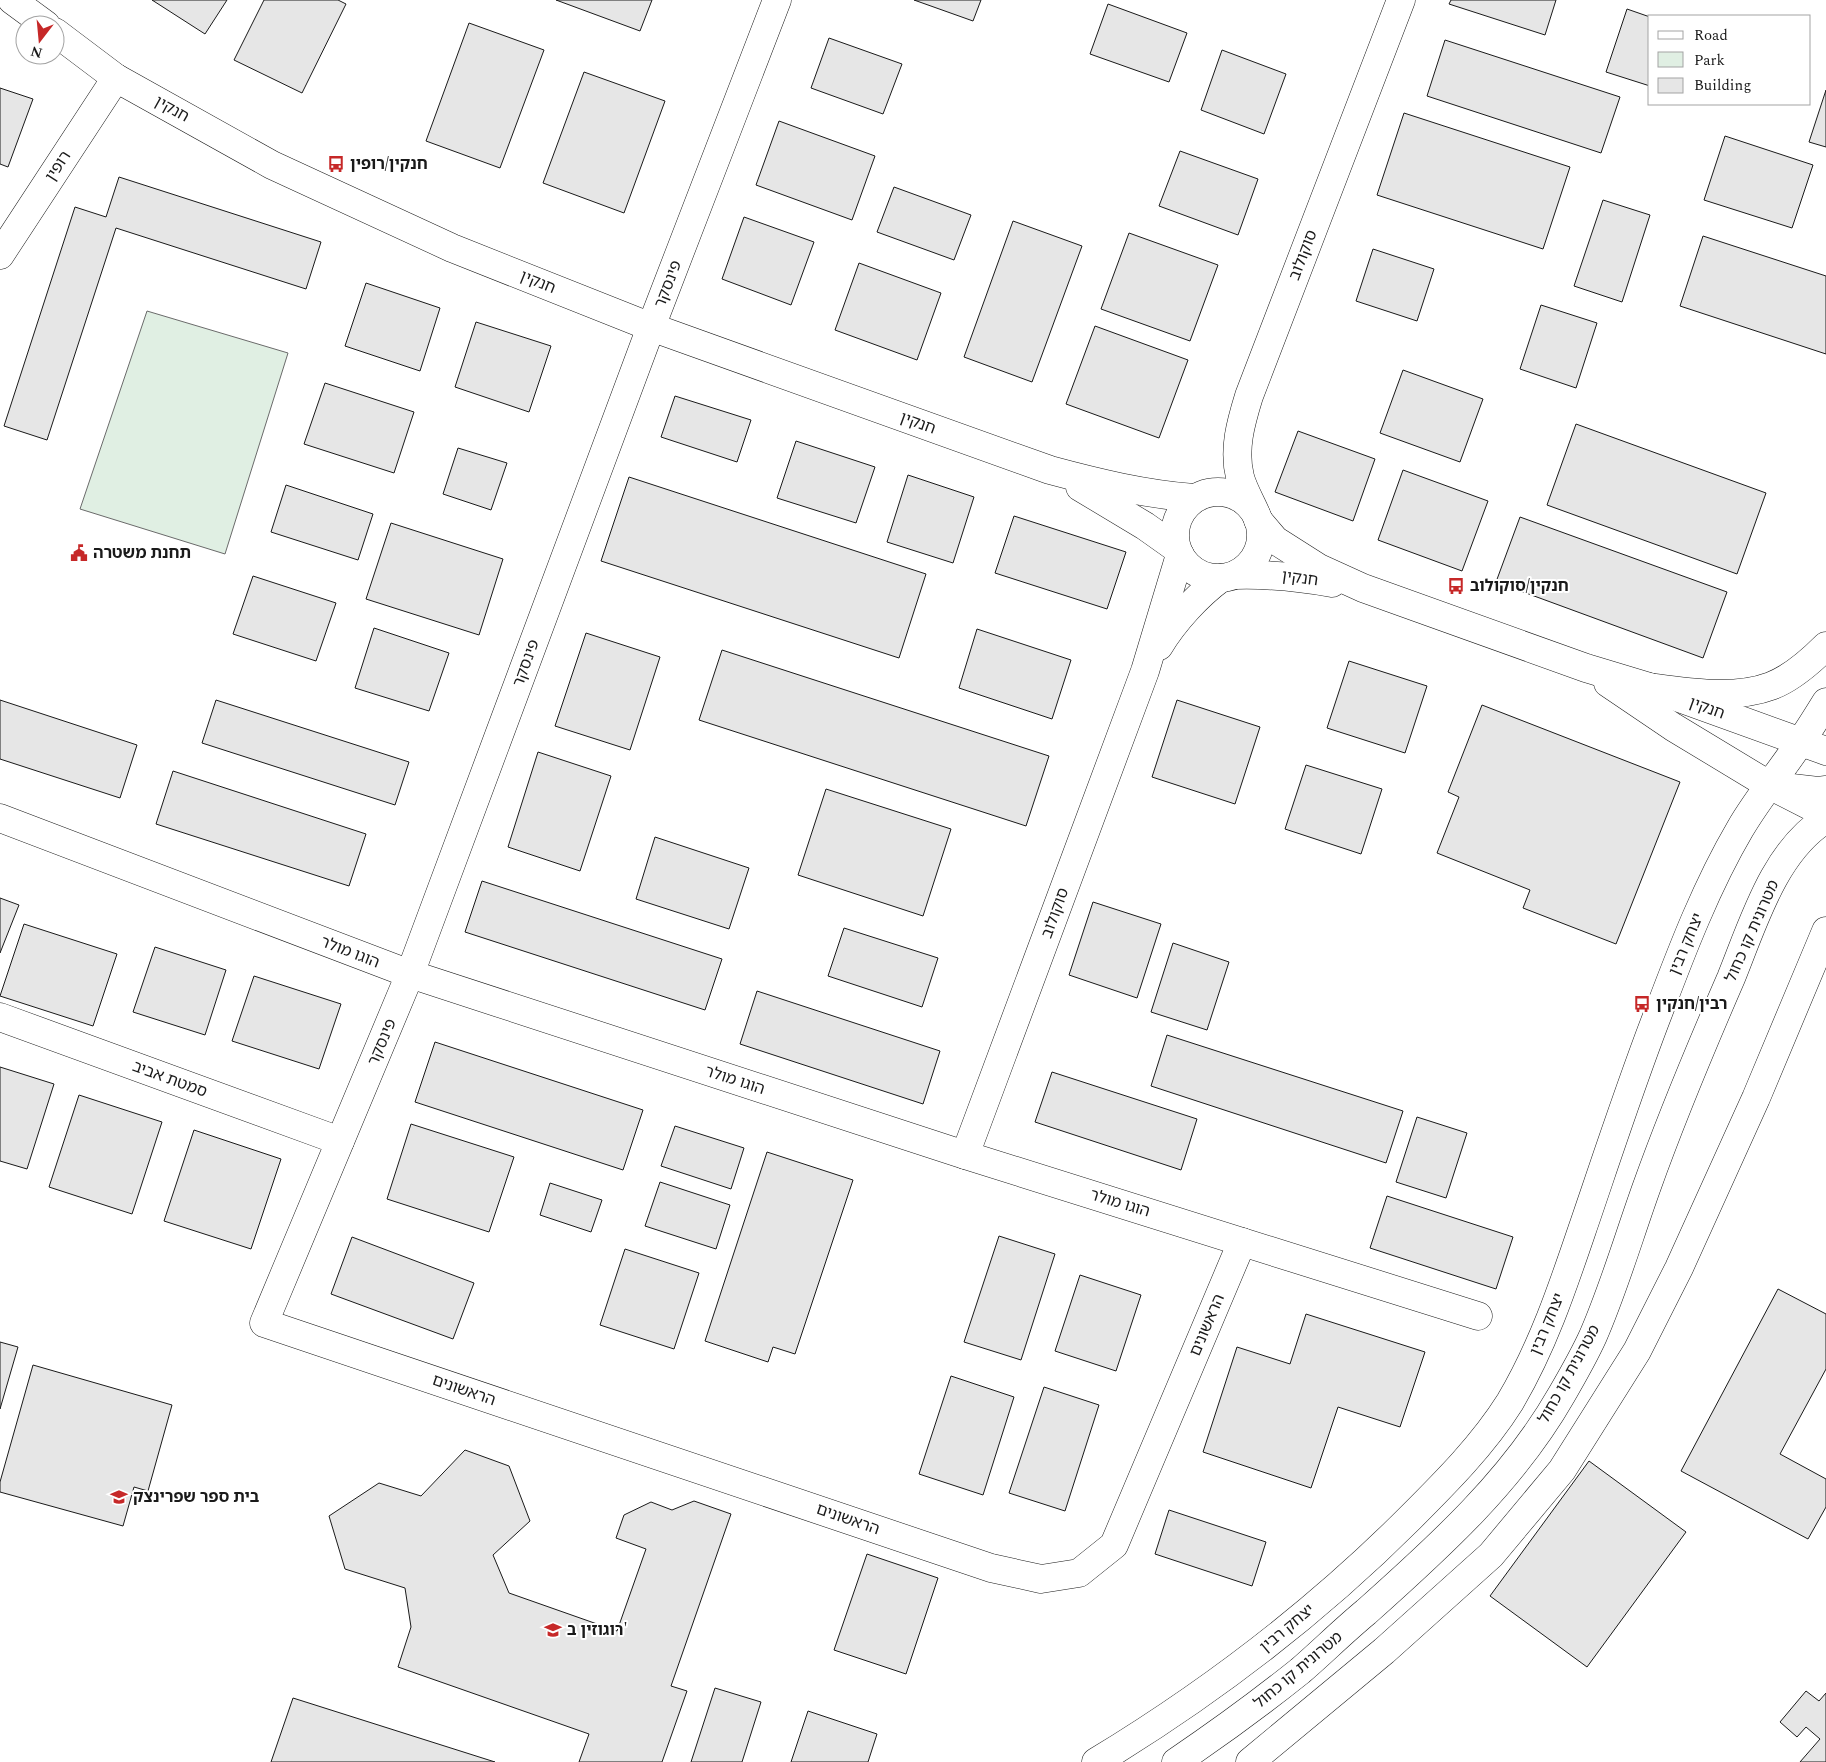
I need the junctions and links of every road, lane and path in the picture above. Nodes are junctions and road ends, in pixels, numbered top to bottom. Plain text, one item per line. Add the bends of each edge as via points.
1 (12, 0) edge
2 (777, 0) edge
3 (1401, 0) edge
4 (32, 15) edge
5 (65, 40) edge
6 (116, 78) junction
7 (0, 254) edge
8 (651, 327) junction
9 (1050, 470) junction
10 (1194, 498) junction
11 (1257, 517) junction
12 (1178, 552) junction
13 (1228, 576) junction
14 (1363, 588) junction
15 (1826, 646) edge
16 (1586, 668) junction
17 (1145, 672) junction
18 (1649, 687) junction
19 (1826, 702) edge
20 (1801, 742) junction
21 (1826, 751) edge
22 (1769, 785) junction
23 (1826, 790) edge
24 (1826, 814) edge
25 (0, 818) edge
26 (1826, 819) edge
27 (1826, 931) edge
28 (1821, 952) edge
29 (410, 974) junction
30 (0, 1017) edge
31 (340, 1142) junction
32 (965, 1155) junction
33 (1242, 1242) junction
34 (1478, 1316) dead end
35 (264, 1323) joint
36 (1096, 1762) edge
37 (1176, 1762) edge
38 (1250, 1762) edge

1 - 4 street
2 - 8 street, פינסקר
3 - 11 street, סוקולוב via 1239,426 1237,454 1240,478
5 - 6 street, חנקין
6 - 7 street, רופין
6 - 8 street, חנקין via 272,165 452,248
8 - 9 street, חנקין
8 - 29 street, פינסקר
9 - 10 street, חנקין via 1115,487
9 - 12 street, חנקין via 1145,526
10 - 11 street via 1221,491 1235,495 1247,502
10 - 12 street via 1183,508 1177,520 1174,534
11 - 13 street via 1261,542 1256,556 1247,567
11 - 14 street, חנקין via 1276,540 1319,568
12 - 13 street via 1194,571 1207,577
12 - 17 street, סוקולוב
13 - 14 street, חנקין via 1293,576
13 - 17 street, סוקולוב via 1204,591 1187,609 1161,643
14 - 16 street, חנקין
15 - 18 street via 1798,671 1771,686 1749,692 1703,694
16 - 18 street, חנקין
16 - 22 street, חנקין via 1673,727
17 - 32 street, סוקולוב
18 - 20 street, חנקין
19 - 20 street, יצחק רבין
20 - 21 street, חנקין
20 - 22 street, יצחק רבין
22 - 23 street
22 - 24 street, חנקין
22 - 36 street, יצחק רבין via 1723,862 1677,964 1560,1296 1526,1373 1484,1440 1376,1552 1271,1642 1196,1698
25 - 29 street, הוגו מולר
26 - 37 street, מטרונית קו כחול via 1795,845 1765,896 1684,1086 1592,1338 1525,1450 1476,1509 1414,1569 1302,1669 1232,1724
27 - 28 street
28 - 38 street via 1679,1268 1637,1351 1562,1470 1491,1556 1384,1651
29 - 31 street, פינסקר
29 - 32 street, הוגו מולר
30 - 31 street, סמטת אביב
31 - 35 street, פינסקר
32 - 33 street, הוגו מולר
33 - 34 street, הוגו מולר
33 - 35 street, הראשונים via 1114,1545 1079,1574 1040,1579 991,1568

